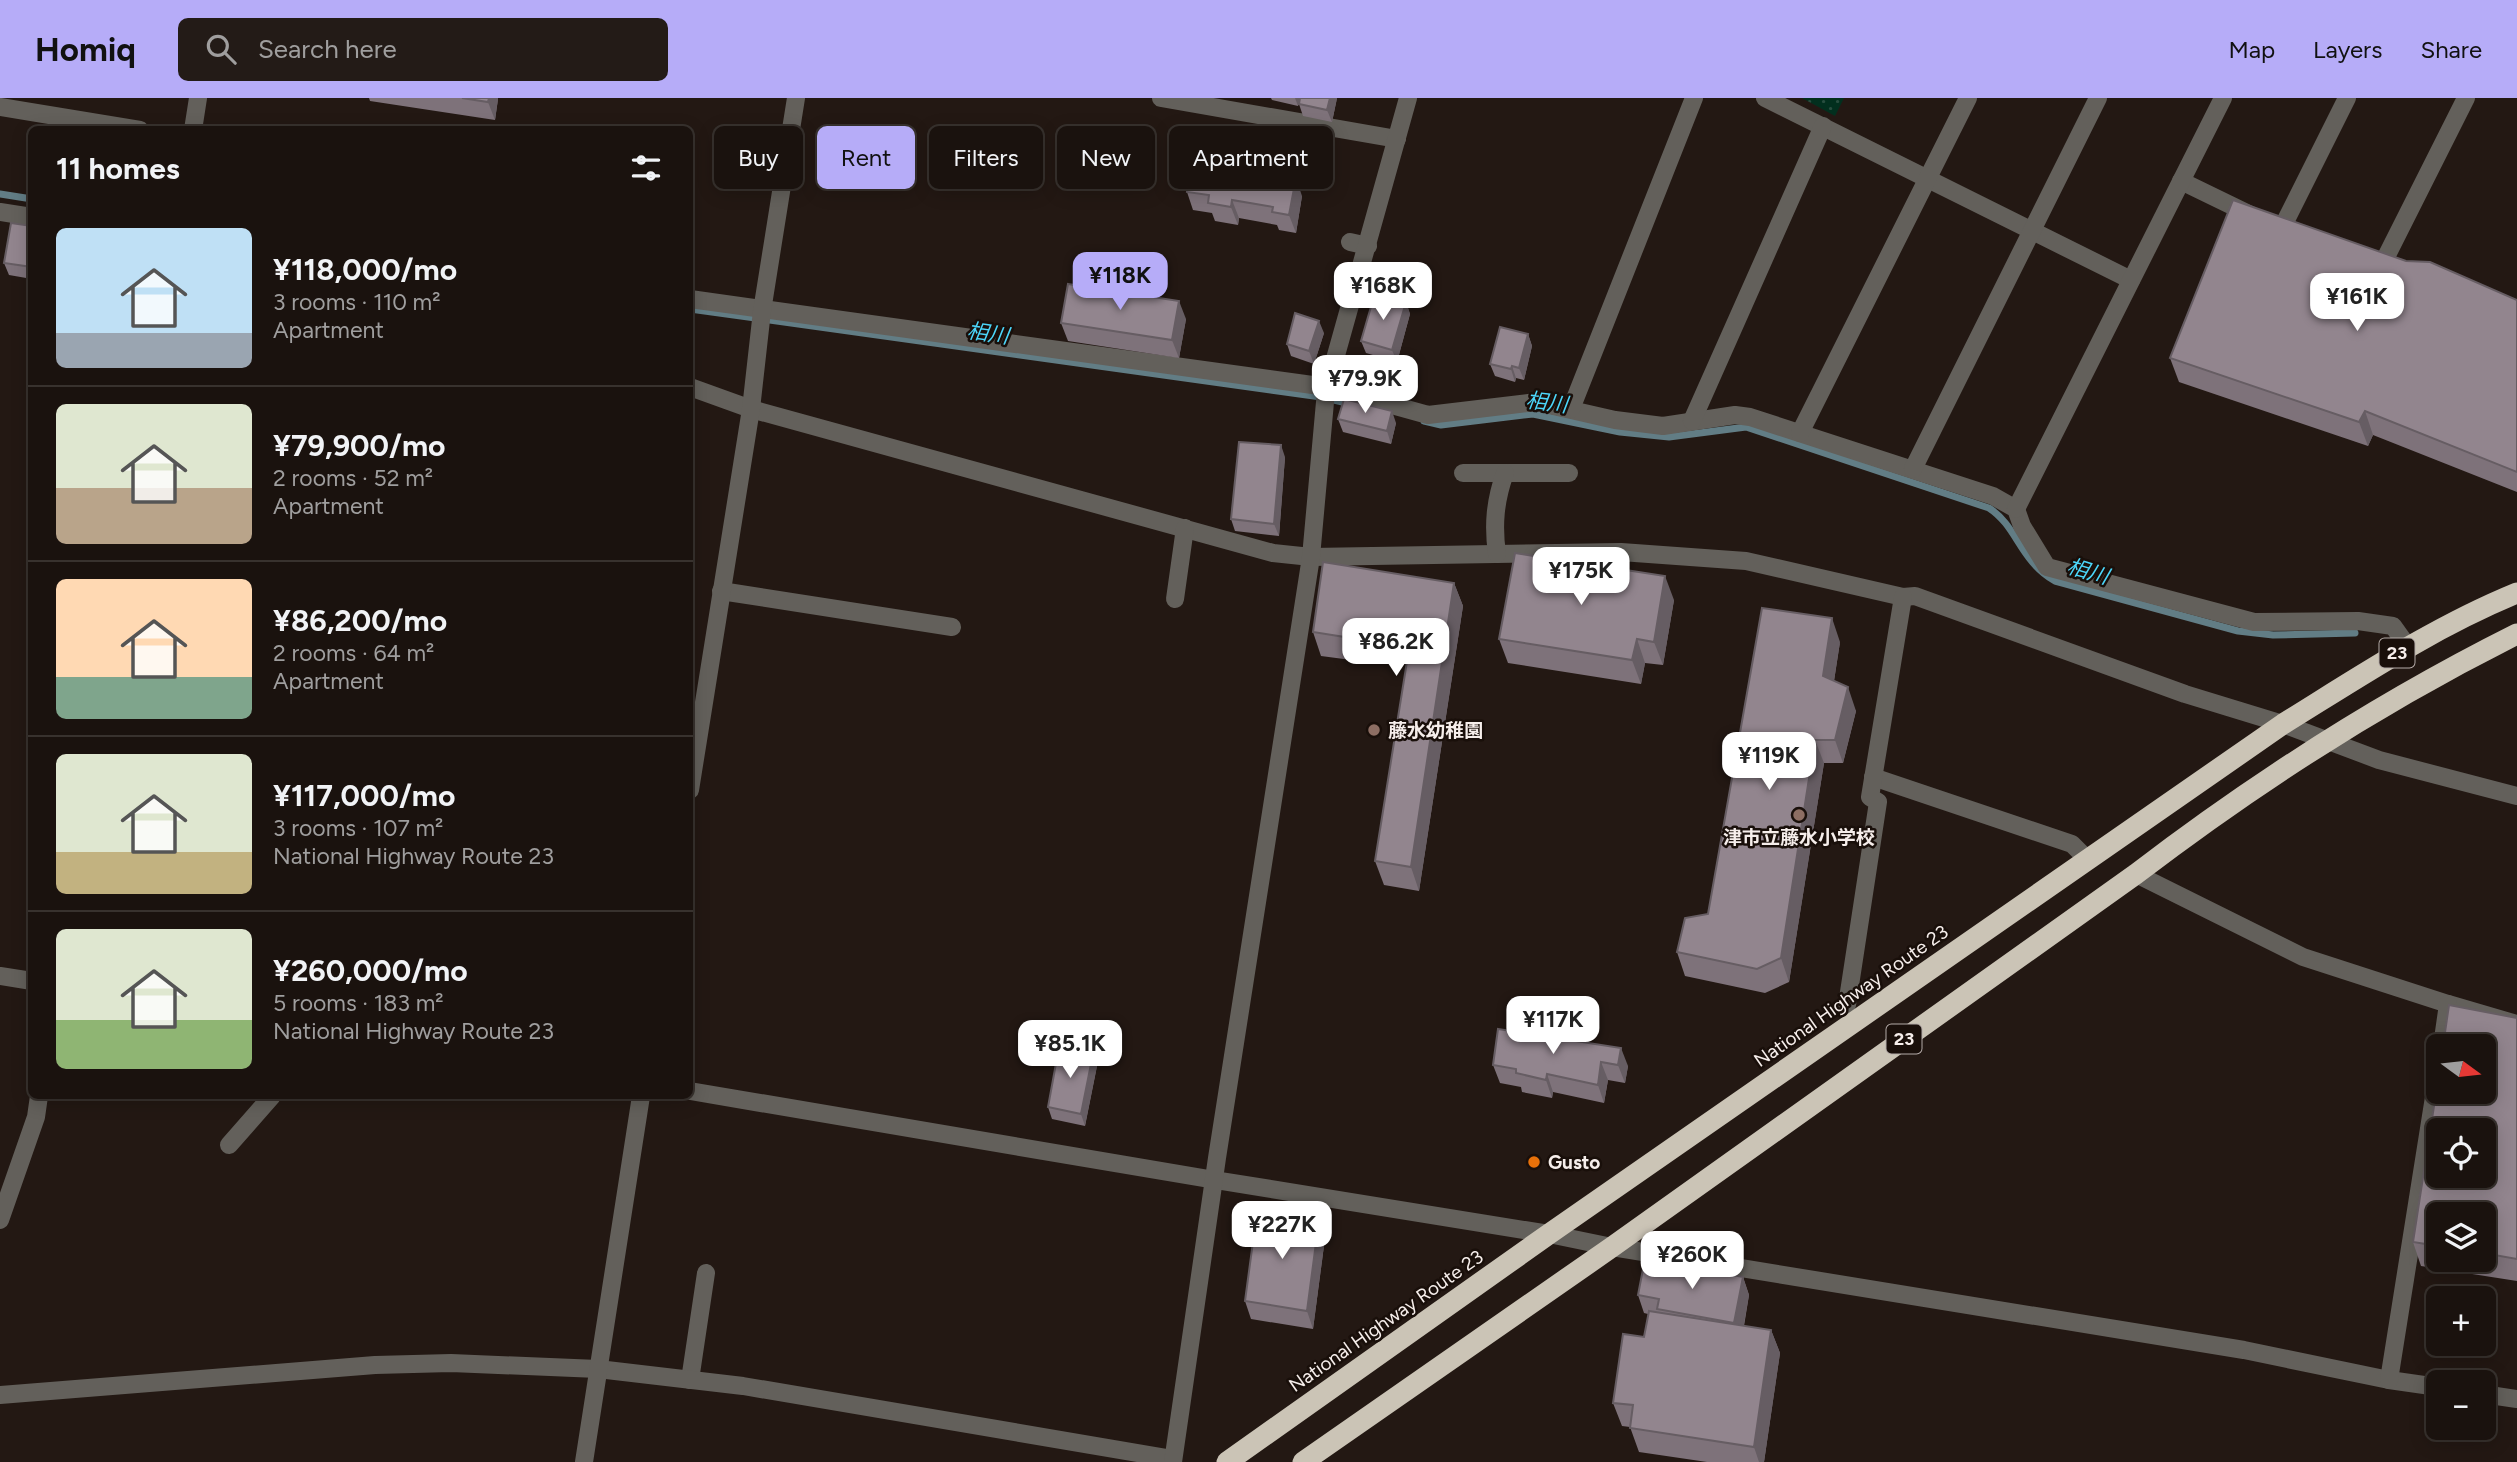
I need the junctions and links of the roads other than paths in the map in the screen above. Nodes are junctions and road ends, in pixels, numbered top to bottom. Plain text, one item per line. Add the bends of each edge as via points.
1 (198, 98) edge
2 (796, 98) edge
3 (1161, 98) edge
4 (1408, 98) edge
5 (1694, 98) edge
6 (1765, 98) edge
7 (1968, 98) edge
8 (2098, 98) edge
9 (2223, 98) edge
10 (2347, 98) edge
11 (2466, 98) edge
12 (0, 107) edge
13 (116, 126) edge
14 (194, 126) edge
15 (1823, 126) junction
16 (1397, 139) junction
17 (1928, 178) junction
18 (2181, 181) junction
19 (0, 212) edge
20 (28, 216) edge
21 (2282, 228) junction
22 (2032, 232) junction
23 (2304, 235) edge
24 (2386, 257) edge
25 (2130, 280) junction
26 (693, 300) edge
27 (762, 311) junction
28 (693, 388) edge
29 (1326, 389) junction
30 (751, 409) junction
31 (1571, 409) junction
32 (1692, 421) junction
33 (1800, 433) junction
34 (1913, 469) junction
35 (1463, 473) dead end
36 (1505, 473) junction
37 (1569, 473) dead end
38 (2016, 509) junction
39 (1185, 528) junction
40 (1497, 554) junction
41 (1311, 557) junction
42 (721, 591) junction
43 (2517, 593) edge
44 (1903, 597) junction
45 (1175, 599) dead end
46 (952, 627) dead end
47 (2517, 634) edge
48 (2408, 647) junction
49 (2283, 724) junction
50 (2328, 741) junction
51 (693, 771) edge
52 (1873, 777) junction
53 (2517, 796) edge
54 (2088, 860) junction
55 (2136, 874) junction
56 (0, 976) edge
57 (28, 980) edge
58 (2448, 1004) junction
59 (1847, 1005) dead end
60 (2517, 1024) edge
61 (2444, 1034) edge
62 (693, 1092) edge
63 (39, 1099) edge
64 (269, 1099) edge
65 (641, 1099) edge
66 (2433, 1104) edge
67 (229, 1145) dead end
68 (1215, 1180) junction
69 (0, 1220) edge
70 (1549, 1234) junction
71 (1612, 1247) junction
72 (706, 1273) dead end
73 (598, 1369) junction
74 (690, 1380) junction
75 (2389, 1380) junction
76 (2426, 1385) edge
77 (0, 1395) edge
78 (2496, 1396) edge
79 (2517, 1399) edge
80 (1173, 1461) edge
81 (584, 1462) edge
82 (1227, 1462) edge
83 (1303, 1462) edge

1 - 14 street
2 - 27 street
3 - 16 street
4 - 16 street
5 - 31 street
6 - 15 street
7 - 17 street
8 - 22 street
9 - 18 street
10 - 21 street
11 - 24 street
12 - 13 street
15 - 17 street
15 - 32 street
16 - 29 street via 1359,244
17 - 22 street
17 - 33 street
18 - 21 street
18 - 25 street
19 - 20 street
21 - 23 street
22 - 25 street
22 - 34 street
25 - 38 street
26 - 27 street
27 - 29 street
27 - 30 street
28 - 30 street
29 - 31 street via 1428,415 1536,402
29 - 41 street
30 - 39 street
30 - 42 street
31 - 32 street via 1662,426
32 - 33 street via 1749,416
33 - 34 street
34 - 38 street via 1993,496
35 - 36 street
36 - 37 street
36 - 40 street via 1494,526
38 - 48 street via 2047,567 2254,622 2388,617
39 - 41 street via 1273,553
39 - 45 street
40 - 41 street
40 - 44 street via 1621,552 1746,561
41 - 68 street
42 - 46 street
42 - 51 street
43 - 48 highway, National Highway Route 23 / 23
44 - 49 street via 1915,596 2185,694
44 - 52 street
47 - 50 highway, 23 via 2450,667
48 - 49 highway, National Highway Route 23 / 23
49 - 50 street
49 - 54 highway, National Highway Route 23 / 23
50 - 53 street via 2379,760
50 - 55 highway, 23
52 - 54 street via 2072,844
52 - 59 street via 1870,797 1878,802
54 - 70 highway, National Highway Route 23 / 23
55 - 58 street via 2303,957
55 - 71 highway, 23
56 - 57 street
58 - 60 street
58 - 61 street
62 - 68 street
63 - 69 street
64 - 67 street
65 - 73 street
66 - 75 street
68 - 70 street
68 - 80 street
70 - 71 street
70 - 82 highway, National Highway Route 23 / 23
71 - 75 street via 2244,1350
71 - 83 highway, 23
72 - 74 street
73 - 74 street
73 - 77 street via 375,1365
73 - 81 street
74 - 80 street
75 - 76 street
78 - 79 street

